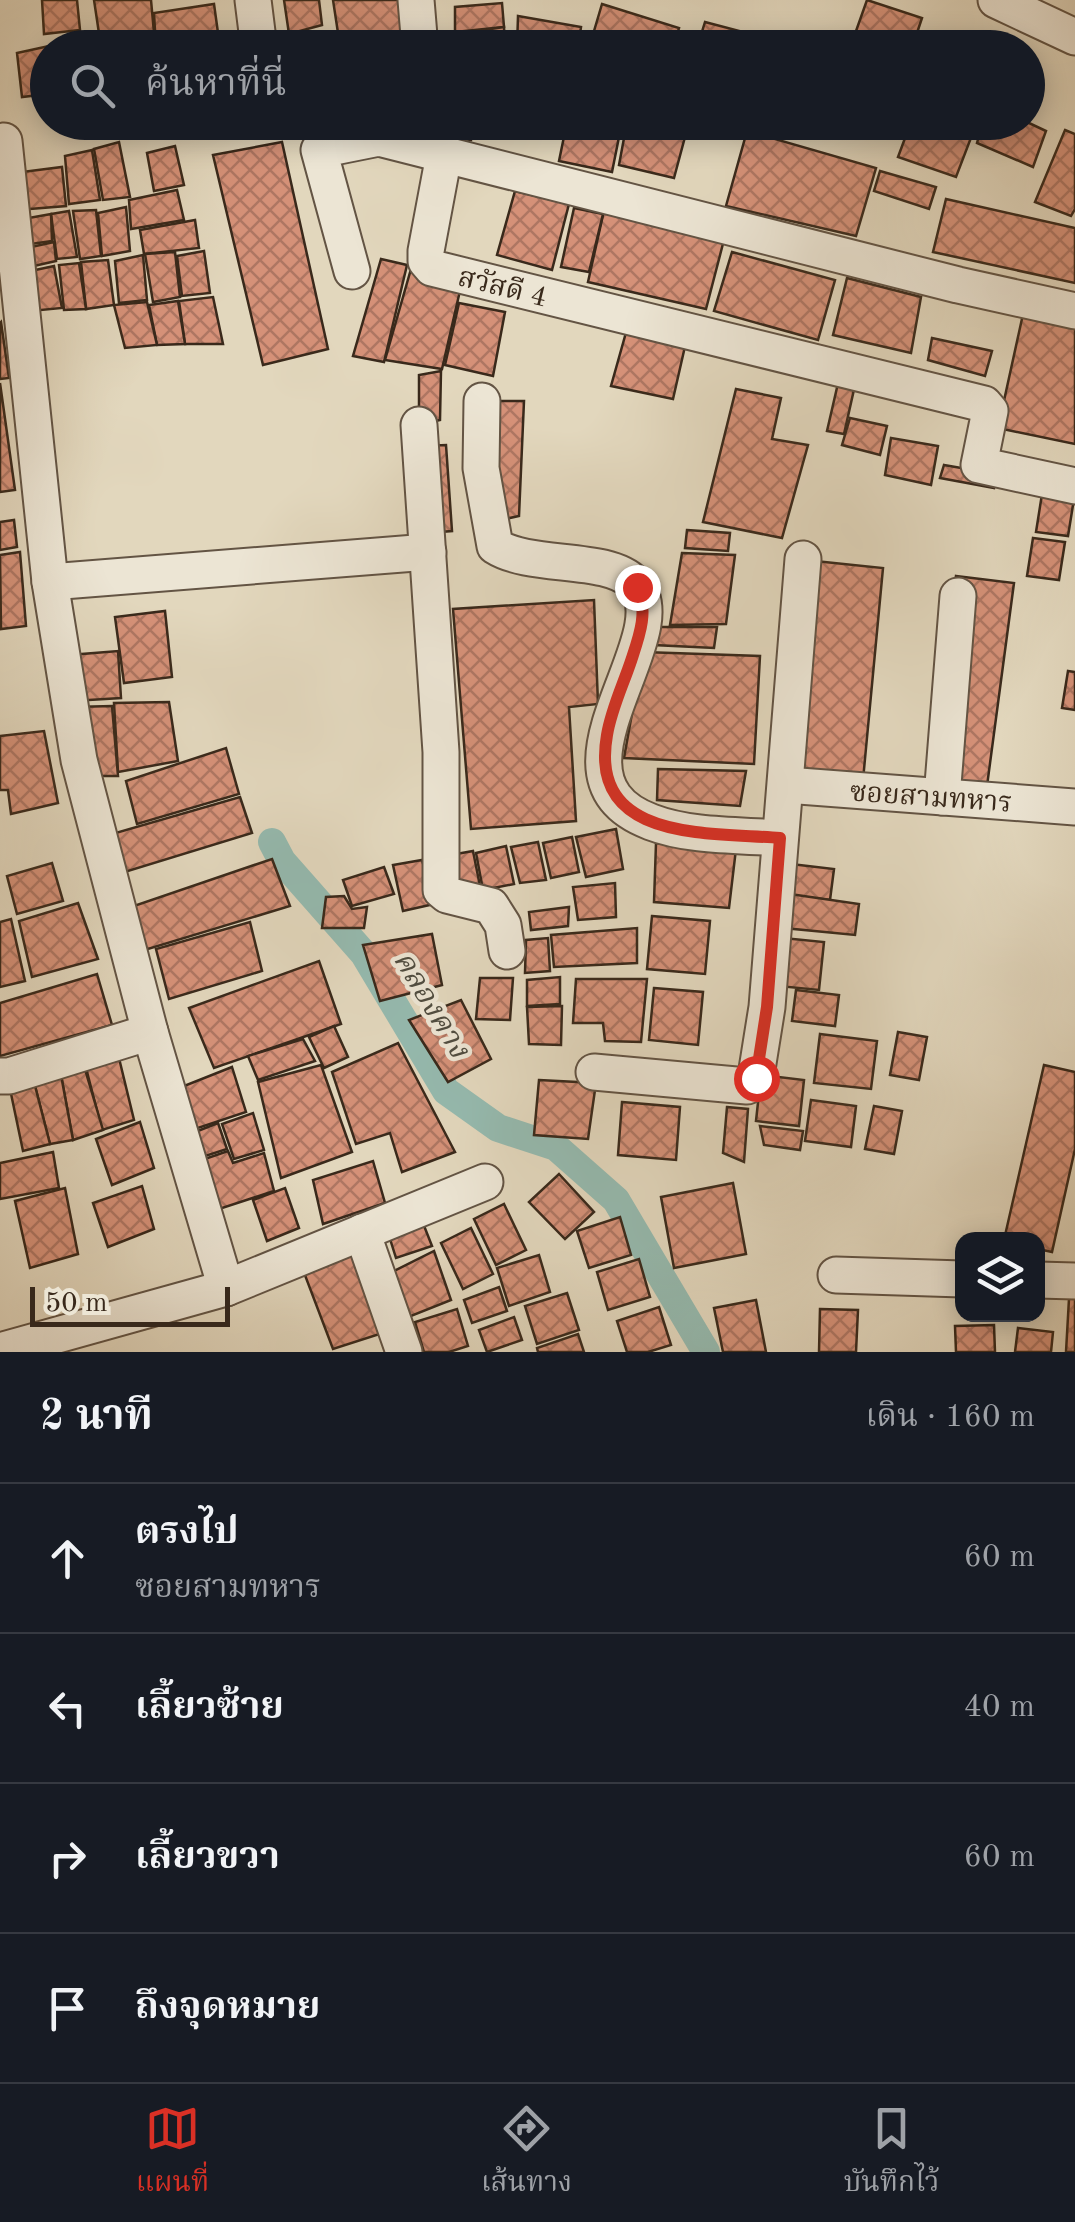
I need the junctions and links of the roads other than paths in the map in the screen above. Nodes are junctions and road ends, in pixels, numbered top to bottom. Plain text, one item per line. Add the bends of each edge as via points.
1 (253, 0) edge
2 (416, 0) edge
3 (996, 0) edge
4 (1056, 21) edge
5 (257, 30) edge
6 (418, 30) edge
7 (369, 140) edge
8 (387, 140) edge
9 (4, 141) dead end
10 (444, 155) junction
11 (352, 271) dead end
12 (1075, 311) edge
13 (482, 401) dead end
14 (420, 425) dead end
15 (1075, 486) edge
16 (428, 552) junction
17 (803, 559) dead end
18 (50, 582) junction
19 (958, 596) dead end
20 (786, 785) junction
21 (942, 797) junction
22 (1075, 807) edge
23 (780, 838) junction
24 (507, 951) dead end
25 (150, 1032) junction
26 (594, 1072) dead end
27 (0, 1076) edge
28 (485, 1182) dead end
29 (362, 1232) junction
30 (836, 1276) dead end
31 (955, 1278) edge
32 (1045, 1280) edge
33 (1075, 1282) edge
34 (226, 1288) junction
35 (0, 1352) edge
36 (404, 1352) edge

1 - 5 street
2 - 6 street
3 - 4 street
7 - 11 street via 319,150
8 - 10 street
9 - 18 street
10 - 12 street
10 - 15 street, สวัสดี 4 via 426,251 432,268 984,404 990,411 979,465
13 - 23 street via 482,468 495,546 523,557 610,570 630,579 641,595 638,640 607,731 604,761 616,800 653,823
14 - 16 street
16 - 18 street
16 - 24 street via 442,752 441,890 490,906 503,924
17 - 20 street
18 - 25 street via 79,760
19 - 21 street
20 - 21 street, ซอยสามทหาร
20 - 23 street
21 - 22 street, ซอยสามทหาร
23 - 26 street via 756,1078 748,1086
25 - 27 street
25 - 34 street
28 - 29 street
29 - 34 street
29 - 36 street
30 - 31 street
32 - 33 street
34 - 35 street

